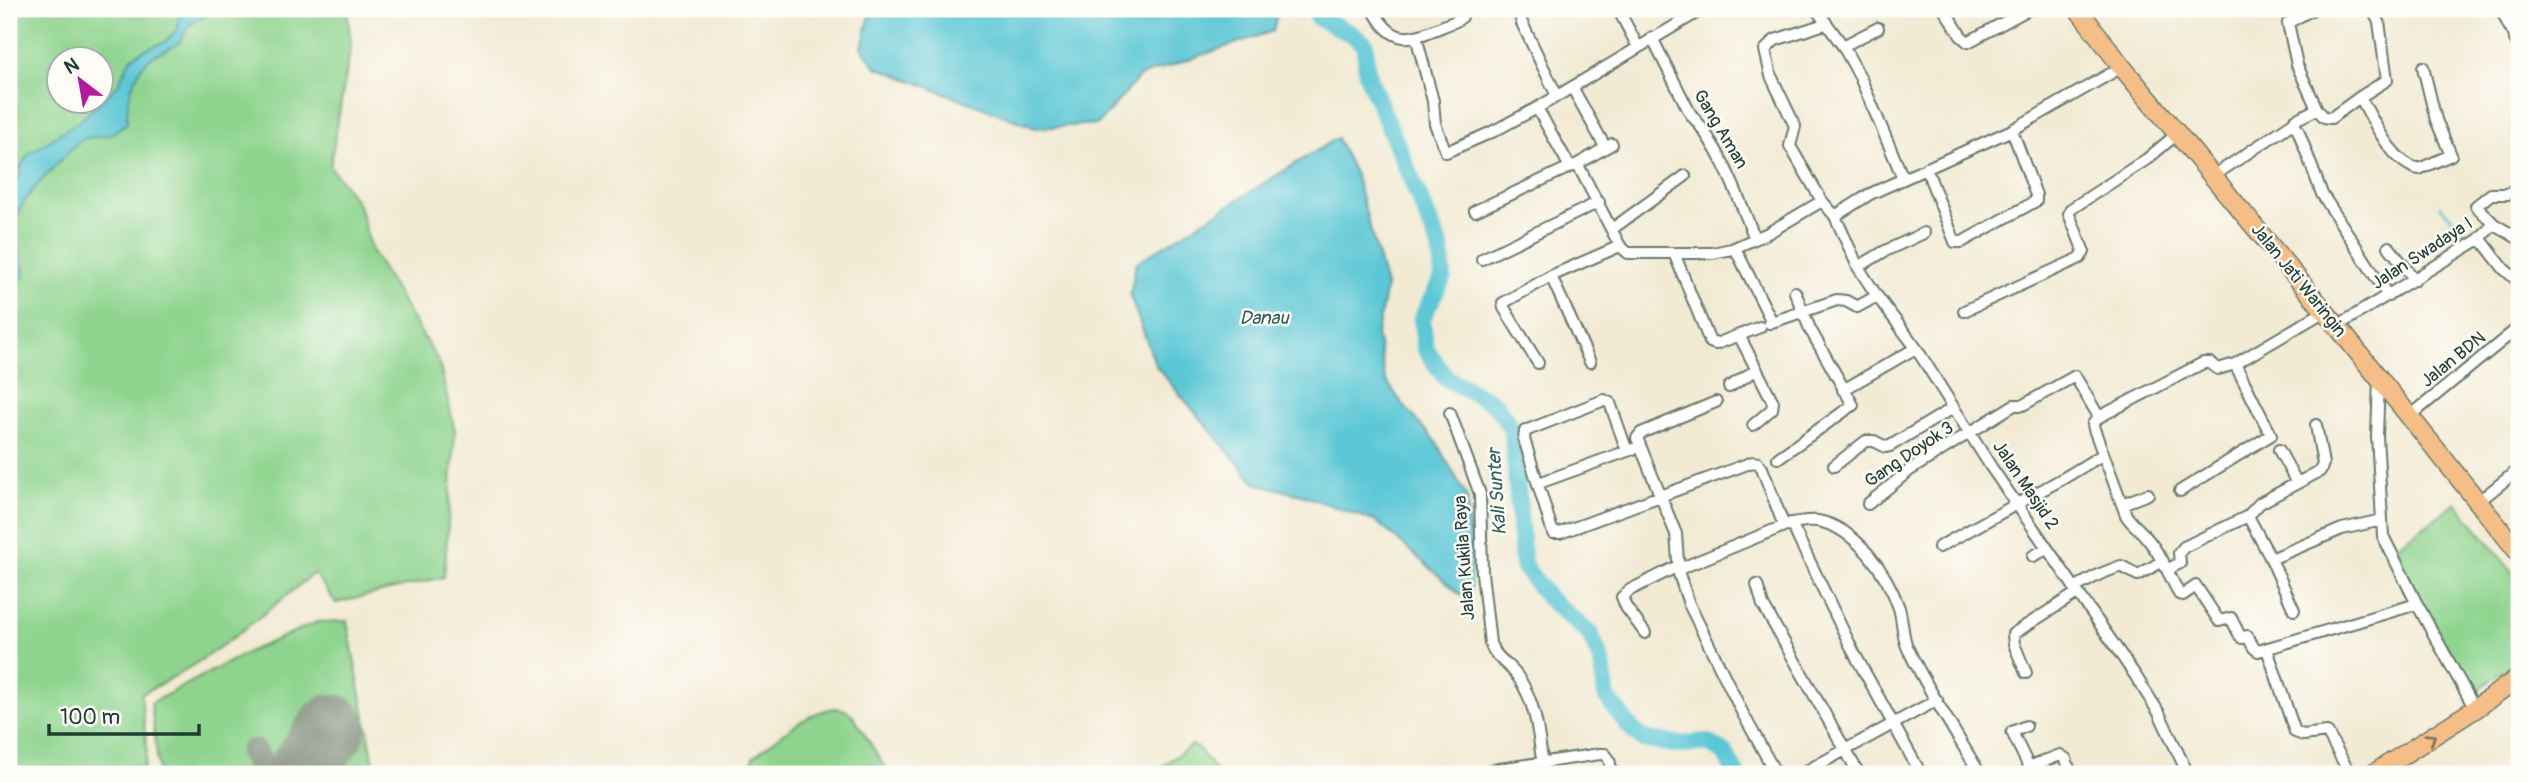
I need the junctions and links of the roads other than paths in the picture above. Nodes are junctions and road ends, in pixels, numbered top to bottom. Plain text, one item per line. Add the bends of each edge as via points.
1 (1373, 9) edge
2 (1463, 9) edge
3 (1518, 9) edge
4 (1618, 9) edge
5 (1703, 9) edge
6 (1816, 9) edge
7 (1944, 9) edge
8 (2029, 9) edge
9 (2078, 9) edge
10 (2313, 9) edge
11 (2372, 9) edge
12 (2501, 9) edge
13 (1825, 24) junction
14 (1878, 29) dead end
15 (1416, 36) junction
16 (1652, 38) junction
17 (1843, 46) junction
18 (1638, 47) junction
19 (2519, 47) edge
20 (2123, 67) junction
21 (2423, 67) dead end
22 (1572, 87) junction
23 (1557, 96) junction
24 (2360, 97) junction
25 (1537, 108) junction
26 (2317, 109) junction
27 (2294, 125) junction
28 (2012, 130) junction
29 (2177, 134) junction
30 (1573, 166) junction
31 (1926, 168) junction
32 (1685, 176) dead end
33 (2213, 176) junction
34 (1903, 178) junction
35 (2519, 186) edge
36 (1822, 201) junction
37 (1599, 202) junction
38 (1475, 211) dead end
39 (1835, 216) junction
40 (2494, 224) junction
41 (1612, 229) junction
42 (1924, 233) dead end
43 (1755, 239) junction
44 (2519, 239) edge
45 (2477, 240) junction
46 (1620, 246) junction
47 (2389, 247) dead end
48 (1735, 248) junction
49 (1674, 253) junction
50 (1482, 259) dead end
51 (1858, 267) junction
52 (1551, 276) junction
53 (2415, 280) junction
54 (2519, 282) edge
55 (1795, 292) dead end
56 (1877, 296) junction
57 (2388, 296) junction
58 (1803, 311) junction
59 (1964, 311) dead end
60 (2325, 311) junction
61 (1767, 324) junction
62 (2337, 326) junction
63 (2519, 327) edge
64 (1739, 335) junction
65 (1916, 348) junction
66 (1590, 362) dead end
67 (1538, 363) dead end
68 (2235, 365) junction
69 (1756, 370) junction
70 (2379, 379) junction
71 (1729, 387) dead end
72 (1843, 390) junction
73 (1716, 402) dead end
74 (1953, 408) junction
75 (1450, 413) dead end
76 (2099, 417) junction
77 (2409, 417) junction
78 (1753, 425) dead end
79 (2316, 425) dead end
80 (1971, 433) junction
81 (1639, 446) junction
82 (2279, 450) dead end
83 (1627, 451) junction
84 (2102, 455) junction
85 (1778, 458) dead end
86 (1834, 466) dead end
87 (2519, 469) edge
88 (1539, 483) junction
89 (2297, 483) junction
90 (2180, 491) dead end
91 (2148, 494) dead end
92 (1660, 495) junction
93 (2478, 502) junction
94 (1868, 504) dead end
95 (2017, 504) junction
96 (2122, 504) junction
97 (2248, 516) junction
98 (2382, 520) junction
99 (1788, 524) junction
100 (1938, 547) dead end
101 (2047, 549) junction
102 (2519, 553) edge
103 (2033, 556) dead end
104 (2271, 559) junction
105 (2165, 566) junction
106 (1678, 567) junction
107 (1756, 585) dead end
108 (2076, 591) junction
109 (2417, 604) junction
110 (2294, 610) dead end
111 (1644, 633) dead end
112 (2267, 649) junction
113 (2026, 673) dead end
114 (2519, 677) edge
115 (1937, 700) junction
116 (2475, 709) junction
117 (1893, 726) junction
118 (2026, 726) dead end
119 (1845, 750) junction
120 (1542, 762) junction
121 (1486, 774) edge
122 (1544, 774) edge
123 (1612, 774) edge
124 (1776, 774) edge
125 (1801, 774) edge
126 (1859, 774) edge
127 (1921, 774) edge
128 (1980, 774) edge
129 (2071, 774) edge
130 (2188, 774) edge
131 (2350, 774) edge
132 (2373, 774) edge

1 - 15 street via 1398,37
2 - 15 street via 1456,21
3 - 23 street
4 - 18 street
5 - 16 street
6 - 13 street
7 - 8 street via 1968,43
9 - 20 main road, Jalan Jati Waringin
10 - 26 street via 2288,23 2297,65
11 - 24 street via 2379,22 2387,80
12 - 19 street
13 - 17 street
13 - 36 street, Jalan Masjid 2 via 1776,40 1766,50 1771,76 1795,126 1790,146
14 - 17 street
15 - 25 street via 1435,124 1446,152
16 - 18 street
16 - 43 street, Gang Aman via 1690,113 1731,178
17 - 34 street
18 - 22 street
20 - 28 street
20 - 29 main road, Jalan Jati Waringin
21 - 24 street via 2436,120 2451,155 2424,168 2405,162 2380,135
22 - 23 street
22 - 30 street via 1608,144
23 - 25 street
24 - 26 street via 2331,118
25 - 30 street
26 - 27 street via 2295,120
27 - 33 street
27 - 57 street via 2322,194
28 - 31 street
28 - 31 street via 2036,201 1962,242 1955,242
29 - 33 main road, Jalan Jati Waringin
29 - 59 street via 2071,209 2084,252 2080,258
30 - 37 street via 1580,167
30 - 38 street
31 - 34 street
32 - 41 street
33 - 60 main road, Jalan Jati Waringin
34 - 39 street
35 - 40 street, Jalan Swadaya I via 2508,194 2490,194 2476,205
36 - 39 street, Jalan Masjid 2
36 - 43 street
37 - 41 street
37 - 50 street
39 - 51 street, Jalan Masjid 2
40 - 44 street
40 - 45 street, Jalan Swadaya I
41 - 46 street
42 - 51 street
43 - 48 street
45 - 53 street, Jalan Swadaya I
45 - 54 street
46 - 49 street via 1632,254
46 - 52 street
47 - 53 street
48 - 49 street
48 - 61 street
49 - 64 street via 1707,339 1716,344
51 - 56 street, Jalan Masjid 2
52 - 66 street
52 - 67 street via 1503,303
53 - 57 street, Jalan Swadaya I
55 - 58 street
56 - 58 street via 1857,307 1837,300
56 - 65 street, Jalan Masjid 2
57 - 62 street, Jalan Swadaya I
58 - 61 street
58 - 72 street
60 - 62 main road, Jalan Jati Waringin
60 - 68 street
61 - 64 street
62 - 70 main road, Jalan Jati Waringin
63 - 77 street, Jalan BDN
64 - 69 street
65 - 72 street
65 - 74 street, Jalan Masjid 2
68 - 76 street via 2218,369 2203,363
68 - 90 street via 2271,435
69 - 71 street
69 - 78 street via 1773,406
70 - 77 main road, Jalan Jati Waringin
70 - 98 street
72 - 85 street via 1852,407
73 - 81 street via 1641,433
74 - 80 street, Jalan Masjid 2
74 - 86 street via 1890,446 1866,441
75 - 120 street, Jalan Kukila Raya via 1480,494 1490,643 1523,685 1536,719
76 - 80 street, Gang Doyok 3 via 2075,376 2023,405 2014,405
76 - 84 street via 2093,424
77 - 93 main road, Jalan Jati Waringin
79 - 89 street via 2322,468
80 - 94 street, Gang Doyok 3 via 1902,476
80 - 95 street, Jalan Masjid 2
81 - 83 street
81 - 92 street
82 - 89 street
83 - 88 street
83 - 88 street via 1610,403 1597,402 1525,431
84 - 95 street
84 - 96 street
87 - 93 street
88 - 92 street via 1557,534
89 - 97 street via 2260,503
91 - 96 street
92 - 99 street via 1758,463
92 - 106 street via 1676,534
93 - 102 main road, Jalan Jati Waringin
95 - 100 street
95 - 101 street, Jalan Masjid 2
96 - 105 street via 2131,524 2144,534
97 - 104 street
97 - 105 street via 2184,547 2180,563
98 - 104 street via 2342,528
98 - 109 street via 2383,536
99 - 106 street
99 - 115 street via 1821,522 1862,548 1892,592 1906,647
99 - 117 street
101 - 103 street
101 - 108 street, Jalan Masjid 2
104 - 110 street
105 - 108 street via 2138,575 2121,566 2099,574
105 - 112 street via 2179,594 2196,586 2219,621 2231,618 2253,648
106 - 111 street via 1622,597
106 - 124 street via 1689,604
107 - 119 street
108 - 113 street via 2013,635
108 - 130 street, Jalan Masjid 2 via 2159,713
109 - 112 street
109 - 116 street
112 - 131 street via 2295,732 2327,732
114 - 116 main road
115 - 117 street
115 - 128 street
132 -> 116 main road
117 - 119 street
117 - 127 street
118 - 129 street via 2012,732 2029,767 2060,755
119 - 125 street
119 - 126 street
120 - 121 street
120 - 122 street, Jalan Kukila Raya
120 - 123 street via 1605,754

